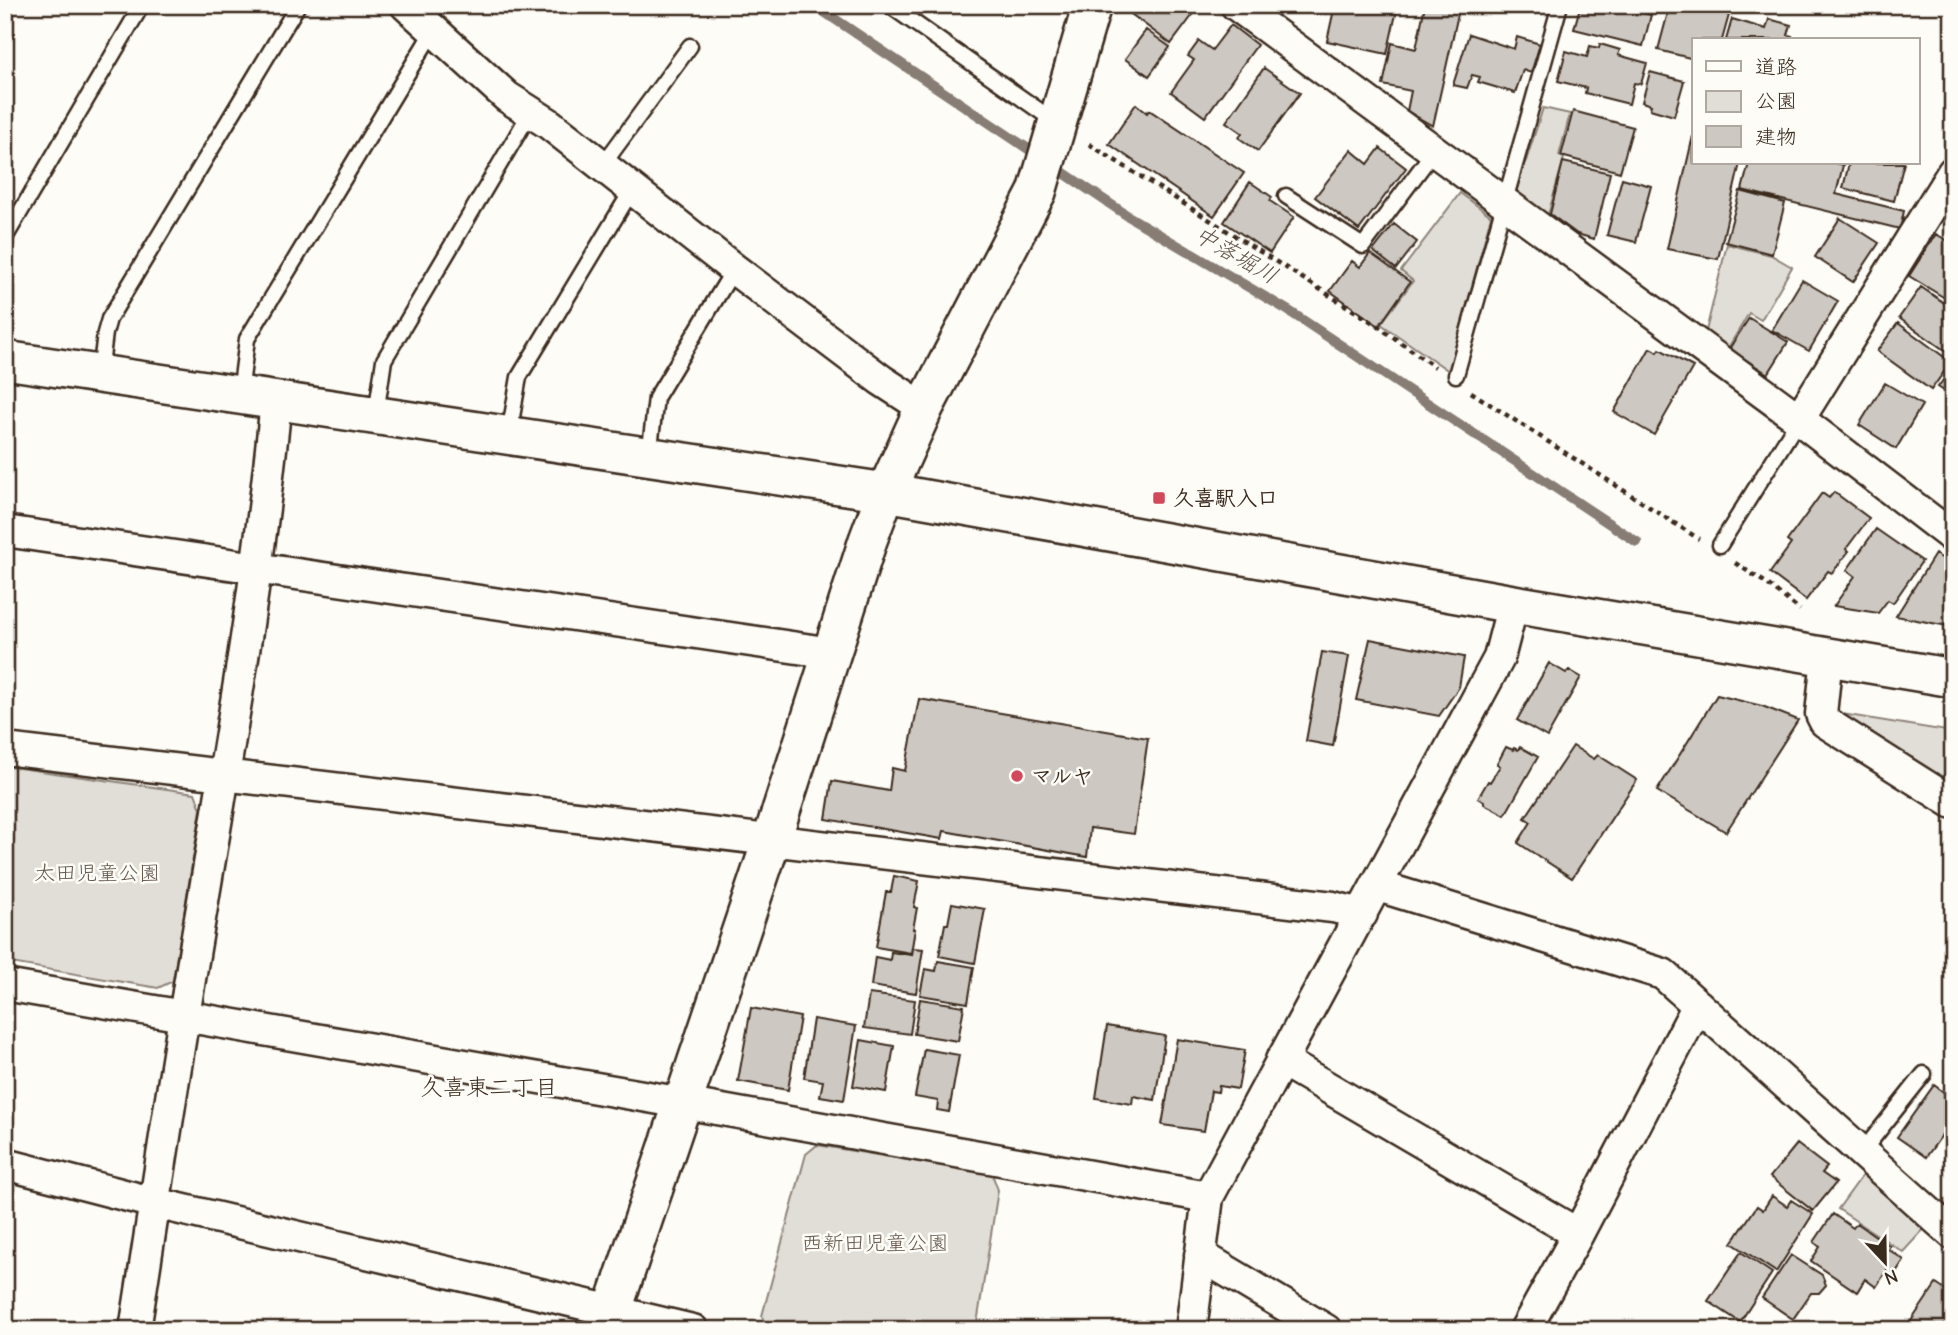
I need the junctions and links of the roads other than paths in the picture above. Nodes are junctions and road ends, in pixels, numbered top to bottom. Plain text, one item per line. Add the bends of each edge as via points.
1 (142, 5) edge
2 (298, 5) edge
3 (406, 5) edge
4 (889, 5) edge
5 (1093, 5) edge
6 (1236, 5) edge
7 (1560, 5) edge
8 (433, 31) junction
9 (690, 46) dead end
10 (530, 113) junction
11 (1057, 129) junction
12 (1434, 151) junction
13 (602, 166) junction
14 (1953, 172) edge
15 (632, 190) junction
16 (1286, 196) dead end
17 (1504, 204) junction
18 (5, 238) edge
19 (734, 269) junction
20 (5, 360) edge
21 (100, 374) junction
22 (1456, 375) dead end
23 (240, 395) junction
24 (276, 400) junction
25 (924, 408) junction
26 (376, 415) junction
27 (1800, 419) junction
28 (509, 435) junction
29 (649, 456) junction
30 (886, 492) junction
31 (5, 531) edge
32 (1953, 537) edge
33 (1720, 545) dead end
34 (255, 569) junction
35 (1513, 604) junction
36 (832, 653) junction
37 (1828, 657) junction
38 (1953, 678) edge
39 (5, 749) edge
40 (224, 775) junction
41 (1953, 803) edge
42 (772, 839) junction
43 (1378, 886) junction
44 (1362, 914) junction
45 (5, 985) edge
46 (1698, 1005) junction
47 (183, 1017) junction
48 (1281, 1060) junction
49 (1924, 1074) dead end
50 (683, 1103) junction
51 (1862, 1152) junction
52 (5, 1164) edge
53 (1208, 1197) junction
54 (155, 1203) junction
55 (1578, 1234) junction
56 (1953, 1234) edge
57 (1200, 1255) junction
58 (609, 1320) edge
59 (135, 1330) edge
60 (693, 1330) edge
61 (1191, 1330) edge
62 (1326, 1330) edge
63 (1525, 1330) edge

1 - 18 lane
2 - 21 lane via 109,319
3 - 8 street
4 - 11 lane
5 - 11 street
6 - 12 street
7 - 17 lane
8 - 10 street
8 - 23 lane via 247,339
9 - 13 lane
10 - 13 street
10 - 26 lane via 384,360
11 - 25 street via 1037,192
12 - 16 lane via 1363,246
12 - 17 street
13 - 15 street
14 - 27 street
15 - 19 street
15 - 28 lane via 519,377
17 - 22 lane
17 - 27 street
19 - 25 street
19 - 29 lane via 656,398
20 - 21 street
21 - 23 street
23 - 24 street
24 - 26 street
24 - 34 street
25 - 30 street
26 - 28 street
27 - 32 street
27 - 33 lane
28 - 29 street
29 - 30 street
30 - 35 street
30 - 36 street
31 - 34 street
34 - 36 street
34 - 40 street
35 - 37 street
35 - 43 street via 1499,658
36 - 42 street
37 - 38 street
37 - 41 street via 1821,714 1825,722
39 - 40 street
40 - 42 street
40 - 47 street
42 - 44 street
42 - 50 street
43 - 44 street
43 - 46 street via 1663,974
44 - 48 street
45 - 47 street
46 - 51 street
46 - 55 street
47 - 50 street
47 - 54 street
48 - 53 street
48 - 55 street
49 - 51 lane
50 - 53 street
50 - 58 street
51 - 56 street
52 - 54 street
53 - 57 street
54 - 58 street
54 - 59 street
55 - 63 street
57 - 61 street
57 - 62 street
58 - 60 street

